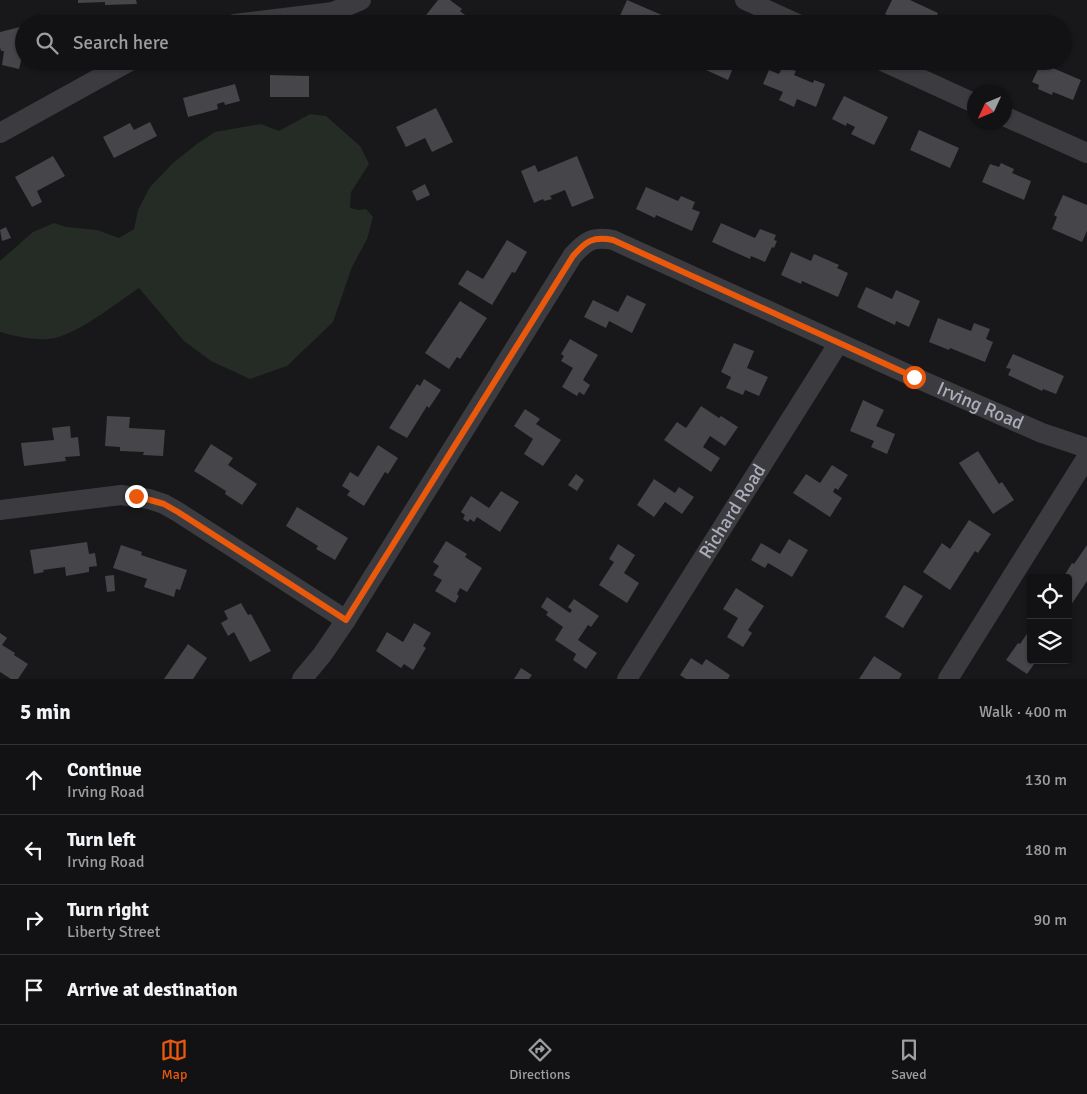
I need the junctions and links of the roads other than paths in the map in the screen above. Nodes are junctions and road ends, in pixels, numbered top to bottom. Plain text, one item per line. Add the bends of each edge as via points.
1 (361, 0) edge
2 (745, 0) edge
3 (308, 15) edge
4 (778, 15) edge
5 (114, 70) edge
6 (902, 70) edge
7 (967, 100) edge
8 (1012, 120) edge
9 (0, 133) edge
10 (1087, 154) edge
11 (838, 344) junction
12 (1087, 448) edge
13 (1087, 457) edge
14 (0, 510) edge
15 (346, 620) junction
16 (302, 679) edge
17 (627, 679) edge
18 (948, 679) edge

1 - 3 street via 333,12
2 - 4 street
5 - 9 street
6 - 7 street
8 - 10 street
11 - 12 street, Irving Road via 1042,433
11 - 15 street, Irving Road via 613,240 590,240 573,256
11 - 17 street, Richard Road
13 - 18 street
14 - 15 street via 121,495 149,499 178,512
15 - 16 street, Irving Road

